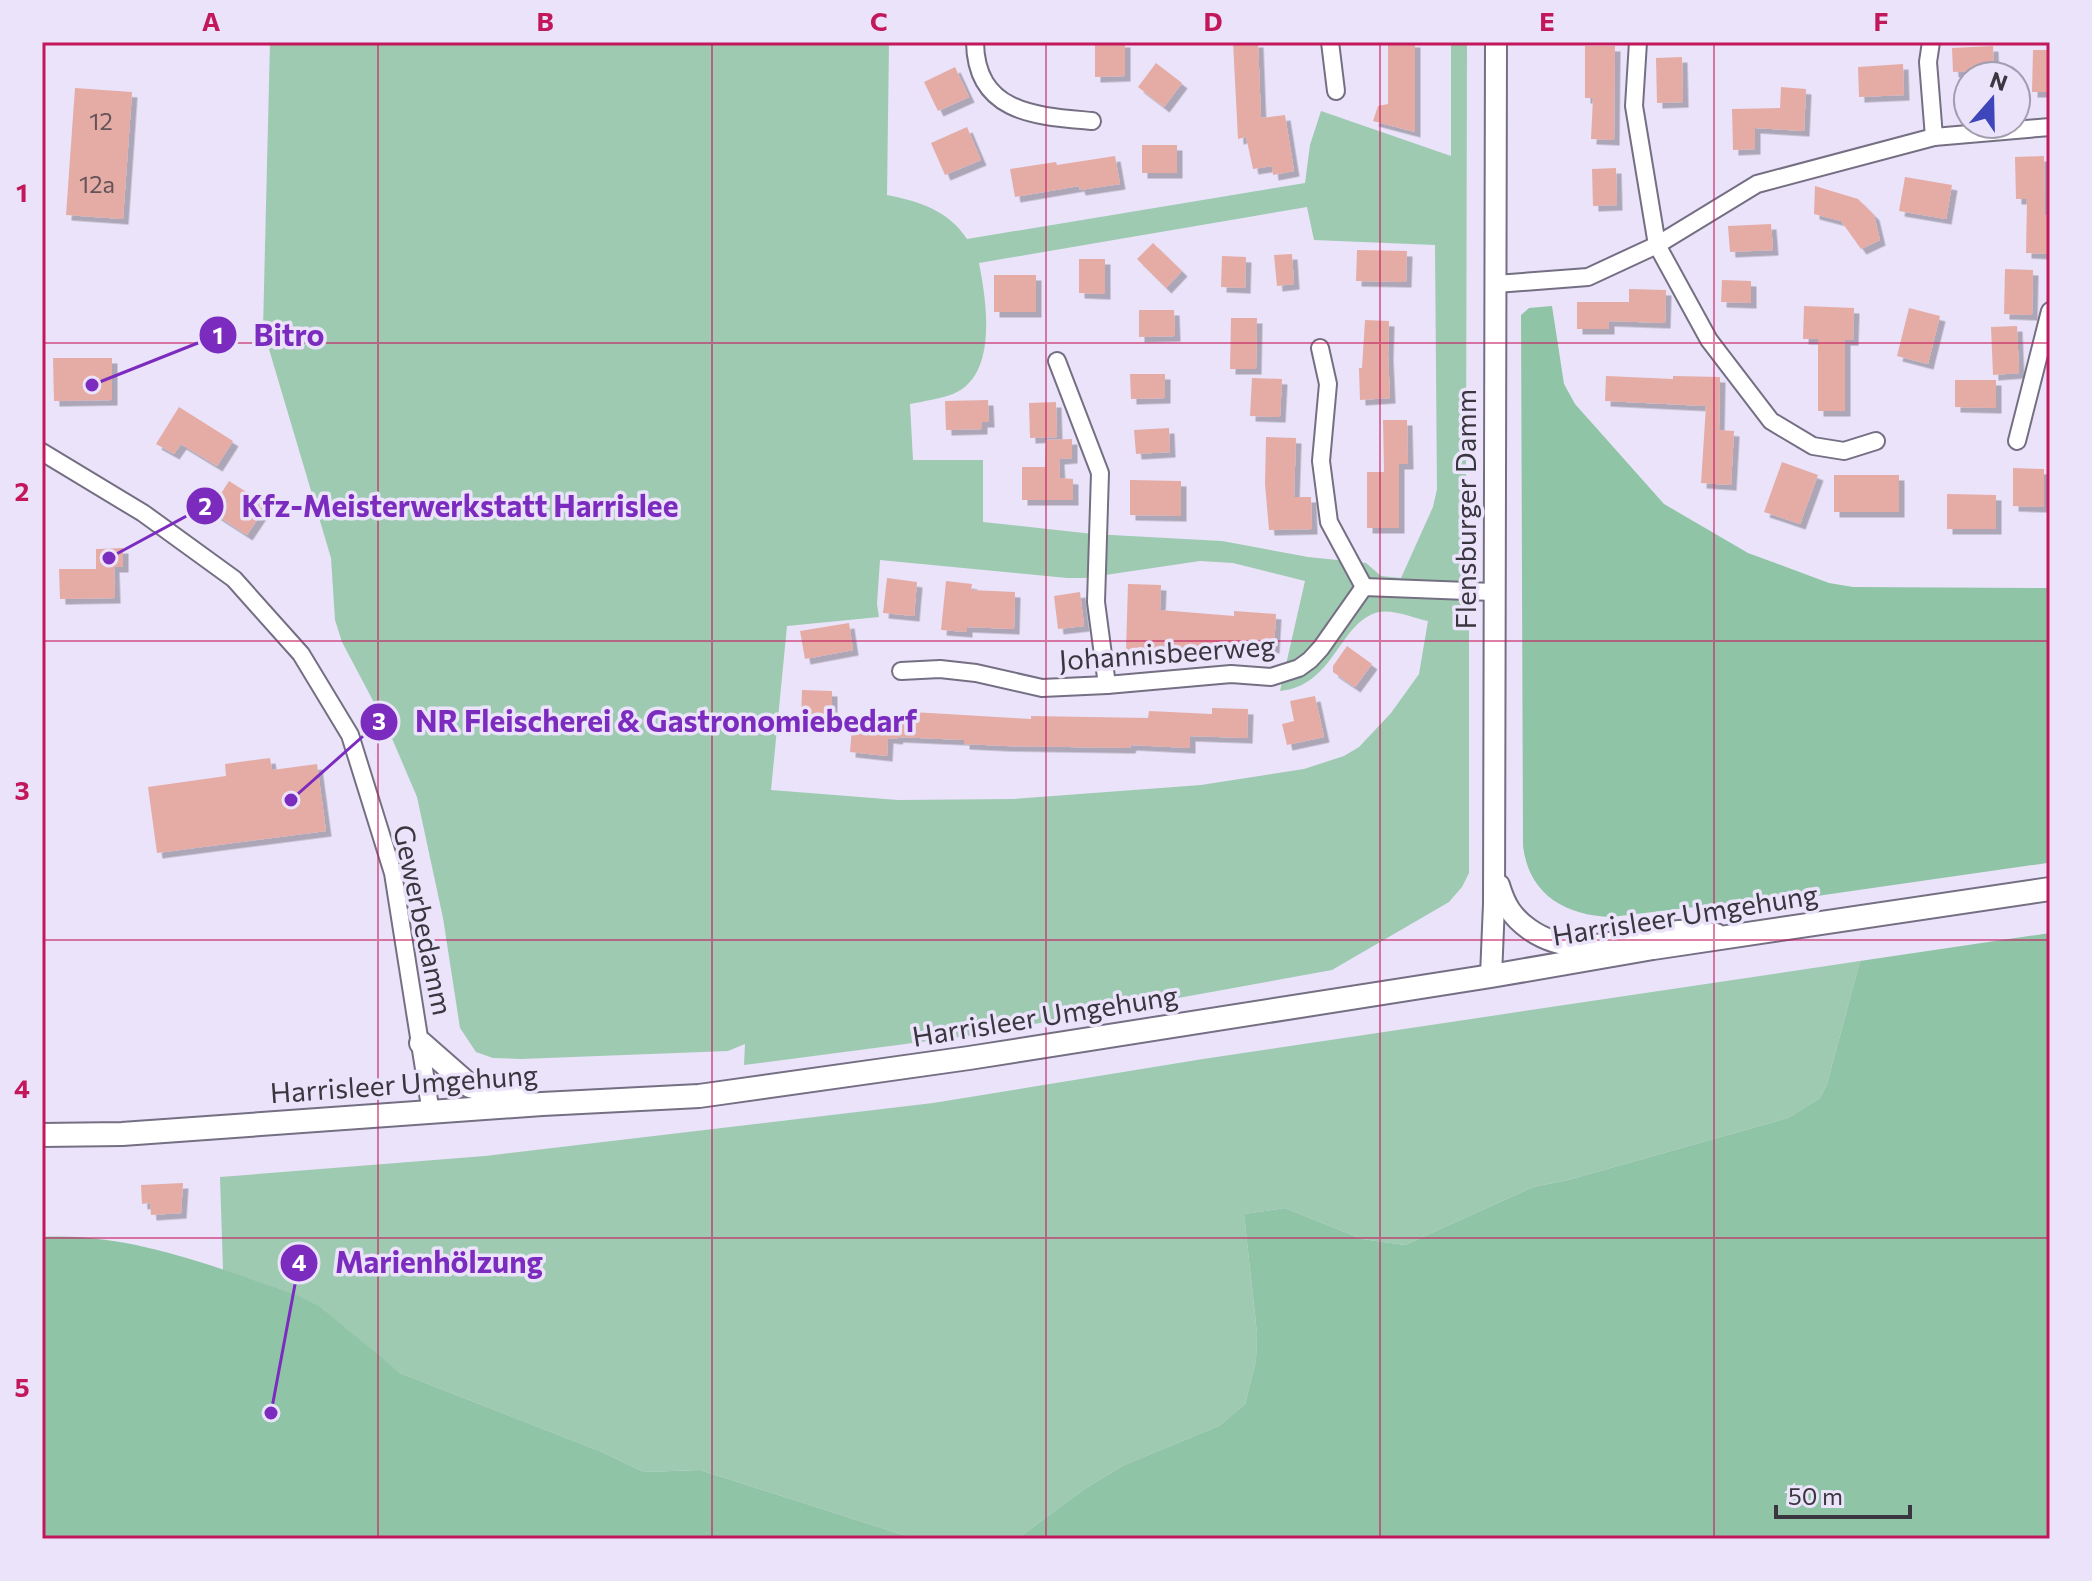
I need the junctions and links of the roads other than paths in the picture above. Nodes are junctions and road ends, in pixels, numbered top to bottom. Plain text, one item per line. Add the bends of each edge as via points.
1 (975, 42) edge
2 (1330, 42) edge
3 (1496, 42) edge
4 (1638, 42) edge
5 (1931, 42) edge
6 (1336, 91) dead end
7 (1092, 121) dead end
8 (2050, 127) edge
9 (1934, 137) junction
10 (1657, 245) junction
11 (1496, 284) junction
12 (2050, 311) edge
13 (1320, 348) dead end
14 (1057, 361) dead end
15 (1876, 441) dead end
16 (2017, 441) dead end
17 (42, 452) edge
18 (1364, 587) junction
19 (1493, 592) junction
20 (901, 671) dead end
21 (1107, 685) junction
22 (1493, 866) junction
23 (2050, 889) edge
24 (1736, 937) junction
25 (1491, 976) junction
26 (421, 1043) junction
27 (542, 1104) junction
28 (431, 1113) junction
29 (42, 1135) edge

1 - 7 street via 983,81 1001,101 1032,115
2 - 6 street
3 - 11 street, Flensburger Damm
4 - 10 street via 1634,106
5 - 9 street
8 - 9 street
9 - 10 street via 1757,184
10 - 11 street via 1588,277
10 - 15 street via 1709,340 1771,421 1813,446 1844,451
11 - 19 street, Flensburger Damm
12 - 16 street
13 - 18 street via 1328,384 1321,461 1329,522
14 - 21 street via 1100,473 1096,602
17 - 26 street, Gewerbedamm via 143,513 234,579 301,654 350,735 389,859
18 - 19 street
18 - 21 street, Johannisbeerweg via 1321,648 1299,668 1271,677 1206,675
19 - 22 street, Flensburger Damm
20 - 21 street, Johannisbeerweg via 976,673 1042,688
22 - 24 street via 1504,903 1518,922 1563,946 1682,931
22 - 25 street, Flensburger Damm
23 - 24 main road, Harrisleer Umgehung
24 - 25 main road, Harrisleer Umgehung
25 - 27 main road, Harrisleer Umgehung via 699,1096
26 - 27 main road via 470,1086
26 - 28 street, Gewerbedamm
27 - 28 main road, Harrisleer Umgehung
28 - 29 main road, Harrisleer Umgehung

